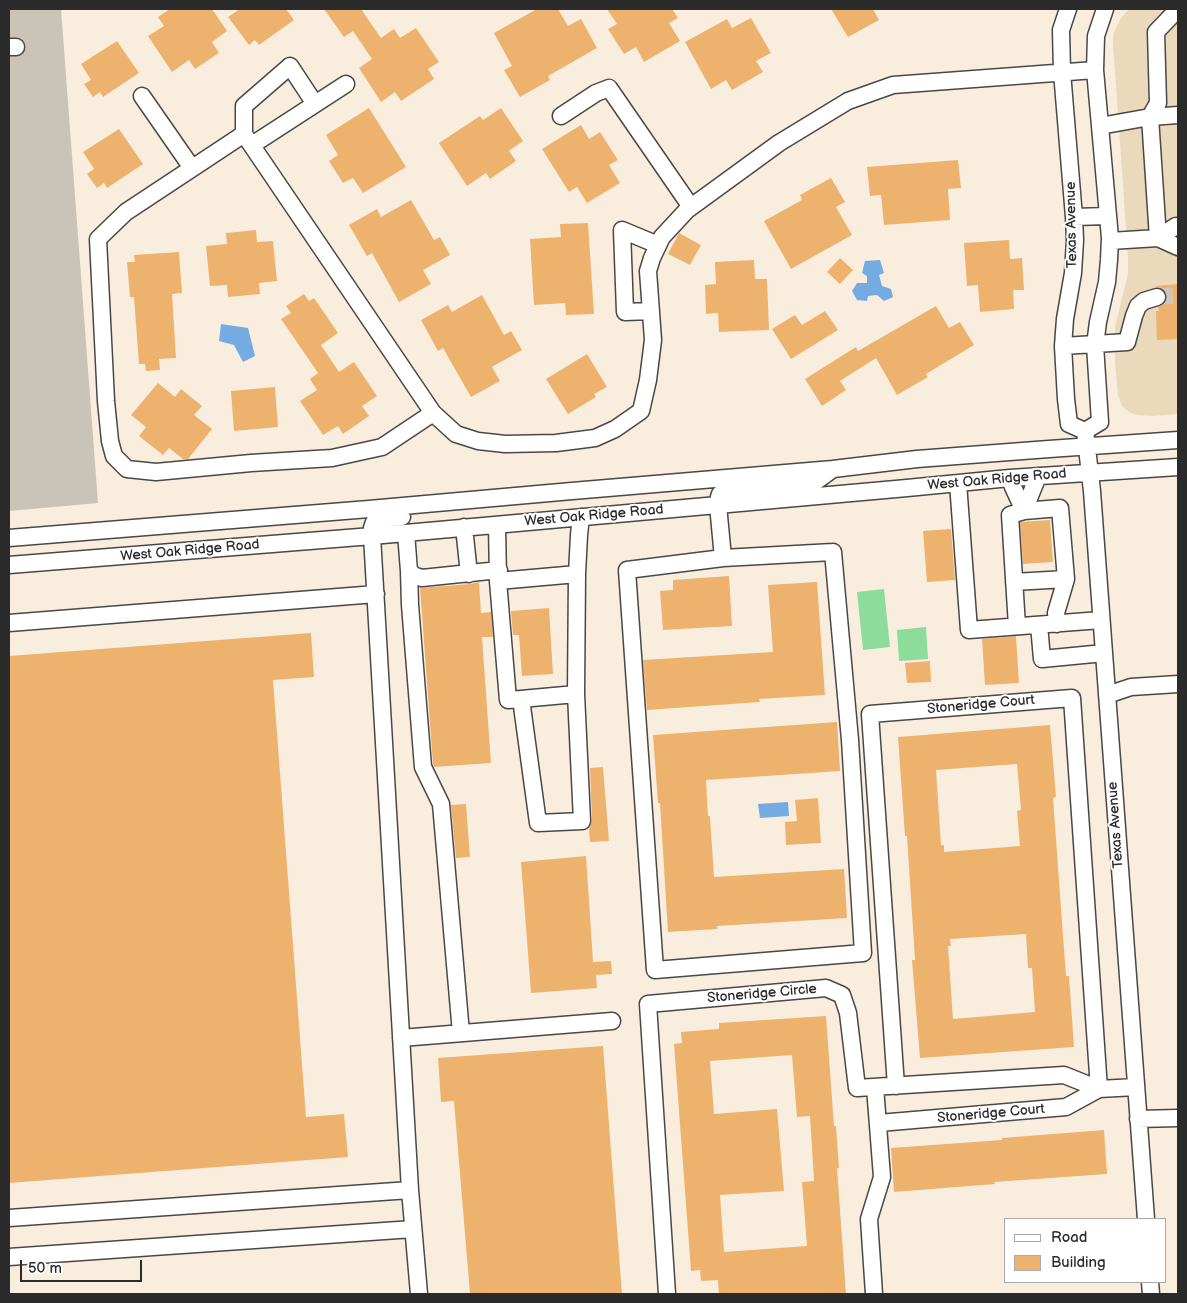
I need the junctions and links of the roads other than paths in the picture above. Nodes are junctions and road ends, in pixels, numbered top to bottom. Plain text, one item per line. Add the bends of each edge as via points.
1 (1068, 9) edge
2 (1105, 9) edge
3 (1177, 12) edge
4 (1095, 70) junction
5 (1062, 72) junction
6 (346, 84) dead end
7 (142, 96) dead end
8 (315, 104) junction
9 (1178, 115) edge
10 (562, 116) dead end
11 (1150, 117) junction
12 (1100, 126) junction
13 (248, 140) junction
14 (192, 168) junction
15 (691, 207) junction
16 (1108, 216) junction
17 (1074, 217) junction
18 (1178, 226) edge
19 (1158, 238) junction
20 (1110, 241) junction
21 (658, 245) junction
22 (1178, 246) edge
23 (1157, 296) tunnel mouth
24 (651, 311) junction
25 (1095, 345) junction
26 (1063, 346) junction
27 (433, 413) junction
28 (1086, 439) junction
29 (1178, 440) edge
30 (1178, 467) edge
31 (833, 469) junction
32 (1090, 473) junction
33 (1038, 476) junction
34 (1010, 478) junction
35 (958, 483) junction
36 (448, 502) junction
37 (718, 505) junction
38 (1024, 511) junction
39 (581, 517) junction
40 (497, 525) junction
41 (464, 528) junction
42 (85, 532) junction
43 (406, 533) junction
44 (372, 536) junction
45 (9, 538) edge
46 (723, 558) junction
47 (87, 559) junction
48 (9, 566) edge
49 (409, 572) junction
50 (469, 574) junction
51 (577, 574) junction
52 (498, 575) junction
53 (1066, 579) junction
54 (1014, 582) junction
55 (376, 594) junction
56 (1101, 620) junction
57 (9, 623) edge
58 (1057, 624) junction
59 (1039, 625) junction
60 (1016, 626) junction
61 (1104, 653) junction
62 (1178, 684) edge
63 (576, 694) junction
64 (1107, 695) junction
65 (522, 699) junction
66 (612, 1021) dead end
67 (461, 1033) junction
68 (401, 1038) junction
69 (896, 1086) junction
70 (876, 1087) junction
71 (1136, 1088) junction
72 (1099, 1089) junction
73 (1178, 1118) edge
74 (1138, 1119) junction
75 (879, 1123) junction
76 (410, 1190) junction
77 (9, 1218) edge
78 (1146, 1218) edge
79 (413, 1229) junction
80 (9, 1257) edge
81 (419, 1294) edge
82 (667, 1294) edge
83 (874, 1294) edge

1 - 5 street, Texas Avenue via 1061,30
2 - 4 street via 1096,36
3 - 11 street via 1156,32 1158,102
4 - 5 street
4 - 12 street
5 - 15 street via 893,85 848,101 787,138
5 - 17 street, Texas Avenue
6 - 8 street
7 - 14 street
8 - 13 street
8 - 13 street via 290,66 244,106
9 - 11 street
10 - 15 street via 596,92 609,88
11 - 12 street
11 - 19 street
12 - 16 street
13 - 14 street
13 - 27 street
14 - 27 street via 126,212 98,239 106,401 114,456 127,469 156,472 332,458 382,447
15 - 21 street
16 - 17 street
16 - 20 street
17 - 26 street, Texas Avenue via 1074,273
18 - 19 street
19 - 20 street
19 - 22 street
20 - 25 street via 1107,282
21 - 24 street via 648,270
21 - 24 street via 622,230 625,312
23 - 25 street via 1138,306 1127,342
24 - 27 street via 653,340 641,411 615,429 594,438 556,444 505,444 456,434
25 - 26 street
25 - 28 street via 1100,422
26 - 28 street, Texas Avenue via 1069,424
28 - 29 street, West Oak Ridge Road
28 - 31 street, West Oak Ridge Road via 1049,449
28 - 32 street, Texas Avenue
30 - 32 street, West Oak Ridge Road
31 - 36 street, West Oak Ridge Road
31 - 37 street via 815,482 725,490 720,494
32 - 33 street, West Oak Ridge Road
32 - 56 street, Texas Avenue
33 - 34 street, West Oak Ridge Road
33 - 38 street
34 - 35 street, West Oak Ridge Road
34 - 38 street
35 - 37 street, West Oak Ridge Road
35 - 60 street via 969,630
36 - 42 street, West Oak Ridge Road
36 - 44 street via 428,514 374,522
37 - 39 street, West Oak Ridge Road
37 - 46 street
38 - 53 street via 1060,508
38 - 54 street via 1010,515
39 - 40 street, West Oak Ridge Road
39 - 51 street
40 - 41 street, West Oak Ridge Road
40 - 52 street
41 - 43 street, West Oak Ridge Road
41 - 50 street
42 - 45 street, West Oak Ridge Road
42 - 47 street
43 - 44 street, West Oak Ridge Road
43 - 49 street
44 - 47 street, West Oak Ridge Road
44 - 55 street
46 - 46 street via 833,552 850,740 862,953 655,970 627,570
47 - 48 street, West Oak Ridge Road
49 - 50 street via 422,578
49 - 67 street via 423,767 441,804
50 - 52 street
51 - 52 street
51 - 63 street
52 - 65 street via 508,700
53 - 54 street
53 - 58 street via 1056,612
54 - 60 street
55 - 57 street
55 - 68 street
56 - 58 street
56 - 61 street, Texas Avenue
58 - 59 street
59 - 60 street
59 - 61 street via 1042,659
61 - 64 street, Texas Avenue
62 - 64 street via 1131,687
63 - 65 street
63 - 65 street via 582,821 538,823
64 - 71 street, Texas Avenue
66 - 67 street
67 - 68 street
68 - 76 street
69 - 70 street, Stoneridge Court
69 - 72 street, Stoneridge Court via 1064,1075
69 - 72 street, Stoneridge Court via 870,714 1072,698
70 - 75 street
70 - 82 street, Stoneridge Circle via 857,1088 848,1013 842,995 826,988 648,1004
71 - 72 street, Stoneridge Court
71 - 74 street, Texas Avenue
72 - 75 street, Stoneridge Court via 1066,1107
73 - 74 street
74 - 78 street, Texas Avenue
75 - 83 street via 882,1177 869,1219
76 - 77 street
76 - 79 street
79 - 80 street
79 - 81 street

